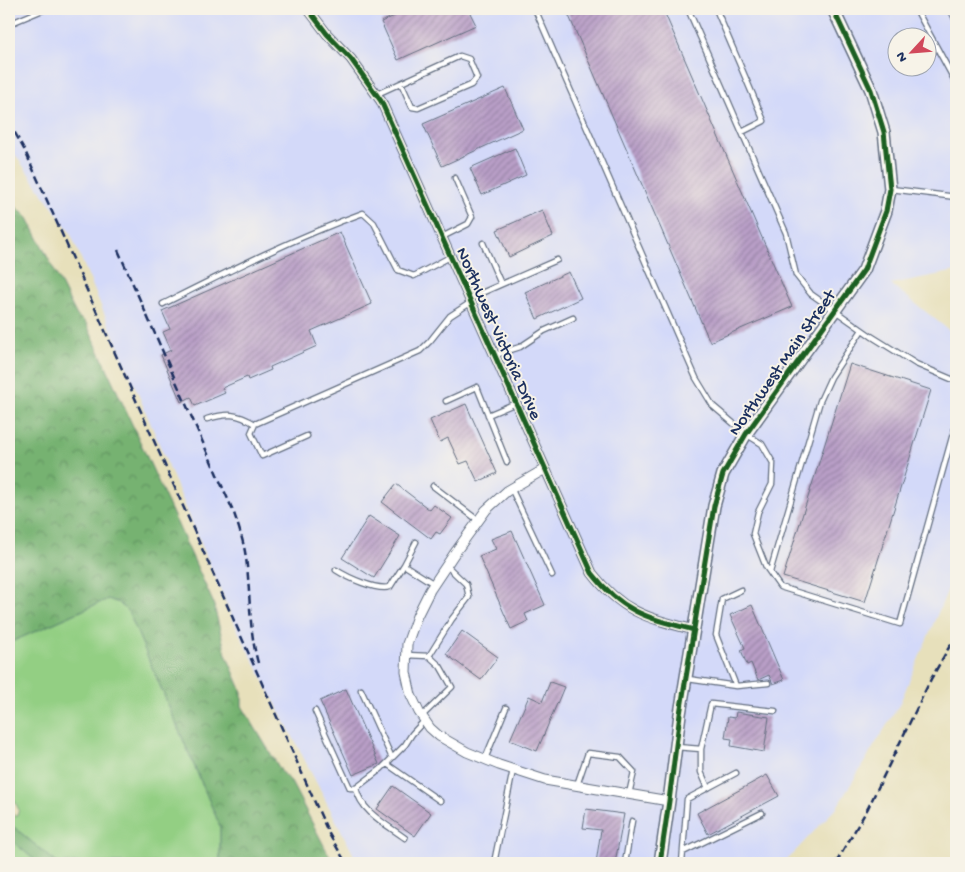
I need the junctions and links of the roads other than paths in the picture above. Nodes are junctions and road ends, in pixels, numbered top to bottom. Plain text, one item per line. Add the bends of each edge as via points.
1 (45, 9) edge
2 (308, 9) edge
3 (535, 9) edge
4 (688, 9) edge
5 (716, 9) edge
6 (833, 9) edge
7 (916, 9) edge
8 (9, 24) edge
9 (401, 83) junction
10 (956, 83) edge
11 (377, 94) junction
12 (742, 132) junction
13 (456, 178) dead end
14 (890, 189) junction
15 (956, 197) edge
16 (442, 237) junction
17 (483, 243) dead end
18 (451, 257) junction
19 (557, 260) dead end
20 (501, 284) junction
21 (471, 300) junction
22 (163, 304) dead end
23 (835, 311) junction
24 (573, 318) dead end
25 (862, 330) junction
26 (495, 355) junction
27 (956, 381) edge
28 (446, 401) dead end
29 (516, 402) junction
30 (488, 415) junction
31 (207, 418) dead end
32 (956, 423) edge
33 (255, 424) junction
34 (746, 434) junction
35 (307, 436) dead end
36 (507, 462) dead end
37 (545, 469) junction
38 (433, 486) dead end
39 (510, 488) junction
40 (479, 521) junction
41 (416, 542) dead end
42 (404, 565) junction
43 (446, 566) junction
44 (336, 570) dead end
45 (770, 572) junction
46 (552, 575) dead end
47 (434, 584) junction
48 (741, 590) dead end
49 (694, 630) junction
50 (406, 654) junction
51 (428, 656) junction
52 (686, 678) junction
53 (768, 683) dead end
54 (736, 686) junction
55 (360, 690) dead end
56 (506, 708) dead end
57 (315, 711) dead end
58 (775, 711) dead end
59 (423, 718) junction
60 (676, 747) junction
61 (701, 749) junction
62 (392, 758) junction
63 (485, 759) junction
64 (387, 764) junction
65 (513, 770) junction
66 (736, 773) dead end
67 (577, 785) junction
68 (356, 788) junction
69 (708, 788) junction
70 (629, 794) junction
71 (440, 801) dead end
72 (670, 801) junction
73 (762, 812) dead end
74 (632, 821) dead end
75 (405, 838) dead end
76 (683, 852) junction
77 (662, 862) edge
78 (494, 863) edge
79 (625, 863) edge
80 (682, 863) edge

1 - 8 lane
2 - 11 street, Northwest Victoria Drive
3 - 34 lane via 696,378 713,406
4 - 12 lane
5 - 12 lane via 764,121
6 - 14 street, Northwest Main Street via 871,90 884,132
7 - 10 lane
9 - 9 lane via 460,56 469,59 477,78 471,85 418,108 412,106
9 - 11 lane
11 - 16 street, Northwest Victoria Drive
12 - 23 lane via 786,233 796,275 811,294
13 - 16 lane via 472,217 468,224
14 - 15 lane
14 - 23 street, Northwest Main Street via 886,211 864,270
16 - 18 street, Northwest Victoria Drive
17 - 20 lane
18 - 21 street, Northwest Victoria Drive
18 - 22 lane via 414,276 398,270 374,223 364,213 253,259
19 - 20 lane
20 - 21 lane
21 - 26 street, Northwest Victoria Drive
21 - 33 lane via 450,316 420,351
23 - 25 lane
23 - 34 street, Northwest Main Street
24 - 26 lane via 544,330 520,347
25 - 27 lane via 916,364
25 - 45 lane via 831,376 820,402
26 - 29 street, Northwest Victoria Drive
28 - 30 lane via 477,388
29 - 30 lane
29 - 37 street, Northwest Victoria Drive
30 - 36 lane
31 - 33 lane via 229,414
32 - 45 lane via 900,624 780,587
33 - 35 lane via 251,433 262,456
34 - 45 lane via 762,444 773,463 772,484 758,512 753,534
34 - 49 street, Northwest Main Street via 723,474 714,506
37 - 39 street
37 - 49 street, Northwest Victoria Drive via 586,563 598,581 639,614
38 - 40 lane
39 - 40 street
39 - 46 lane
40 - 43 street
41 - 42 lane
42 - 44 lane via 390,588 386,589
42 - 47 lane
43 - 47 street
43 - 51 lane via 466,584 469,597
47 - 50 street via 417,616
48 - 54 lane via 722,599 716,635
49 - 52 street, Northwest Main Street
50 - 51 lane
50 - 59 street via 410,689
51 - 59 lane via 440,666 452,687
52 - 54 lane
52 - 60 street, Northwest Main Street
53 - 54 lane
55 - 62 lane
56 - 63 lane
57 - 68 lane via 348,785
58 - 61 lane via 711,704
59 - 62 lane
59 - 63 street via 439,736
60 - 61 lane
60 - 72 street, Northwest Main Street
61 - 69 lane via 701,772
62 - 64 lane
63 - 65 street
64 - 68 lane
64 - 71 lane
65 - 67 street
65 - 78 lane
66 - 69 lane
67 - 70 street
67 - 70 lane via 588,753 620,757 634,772
68 - 75 lane via 365,808
69 - 76 lane via 687,799
70 - 72 street
72 - 77 street, Northwest Main Street
73 - 76 lane
74 - 79 lane
76 - 80 lane

